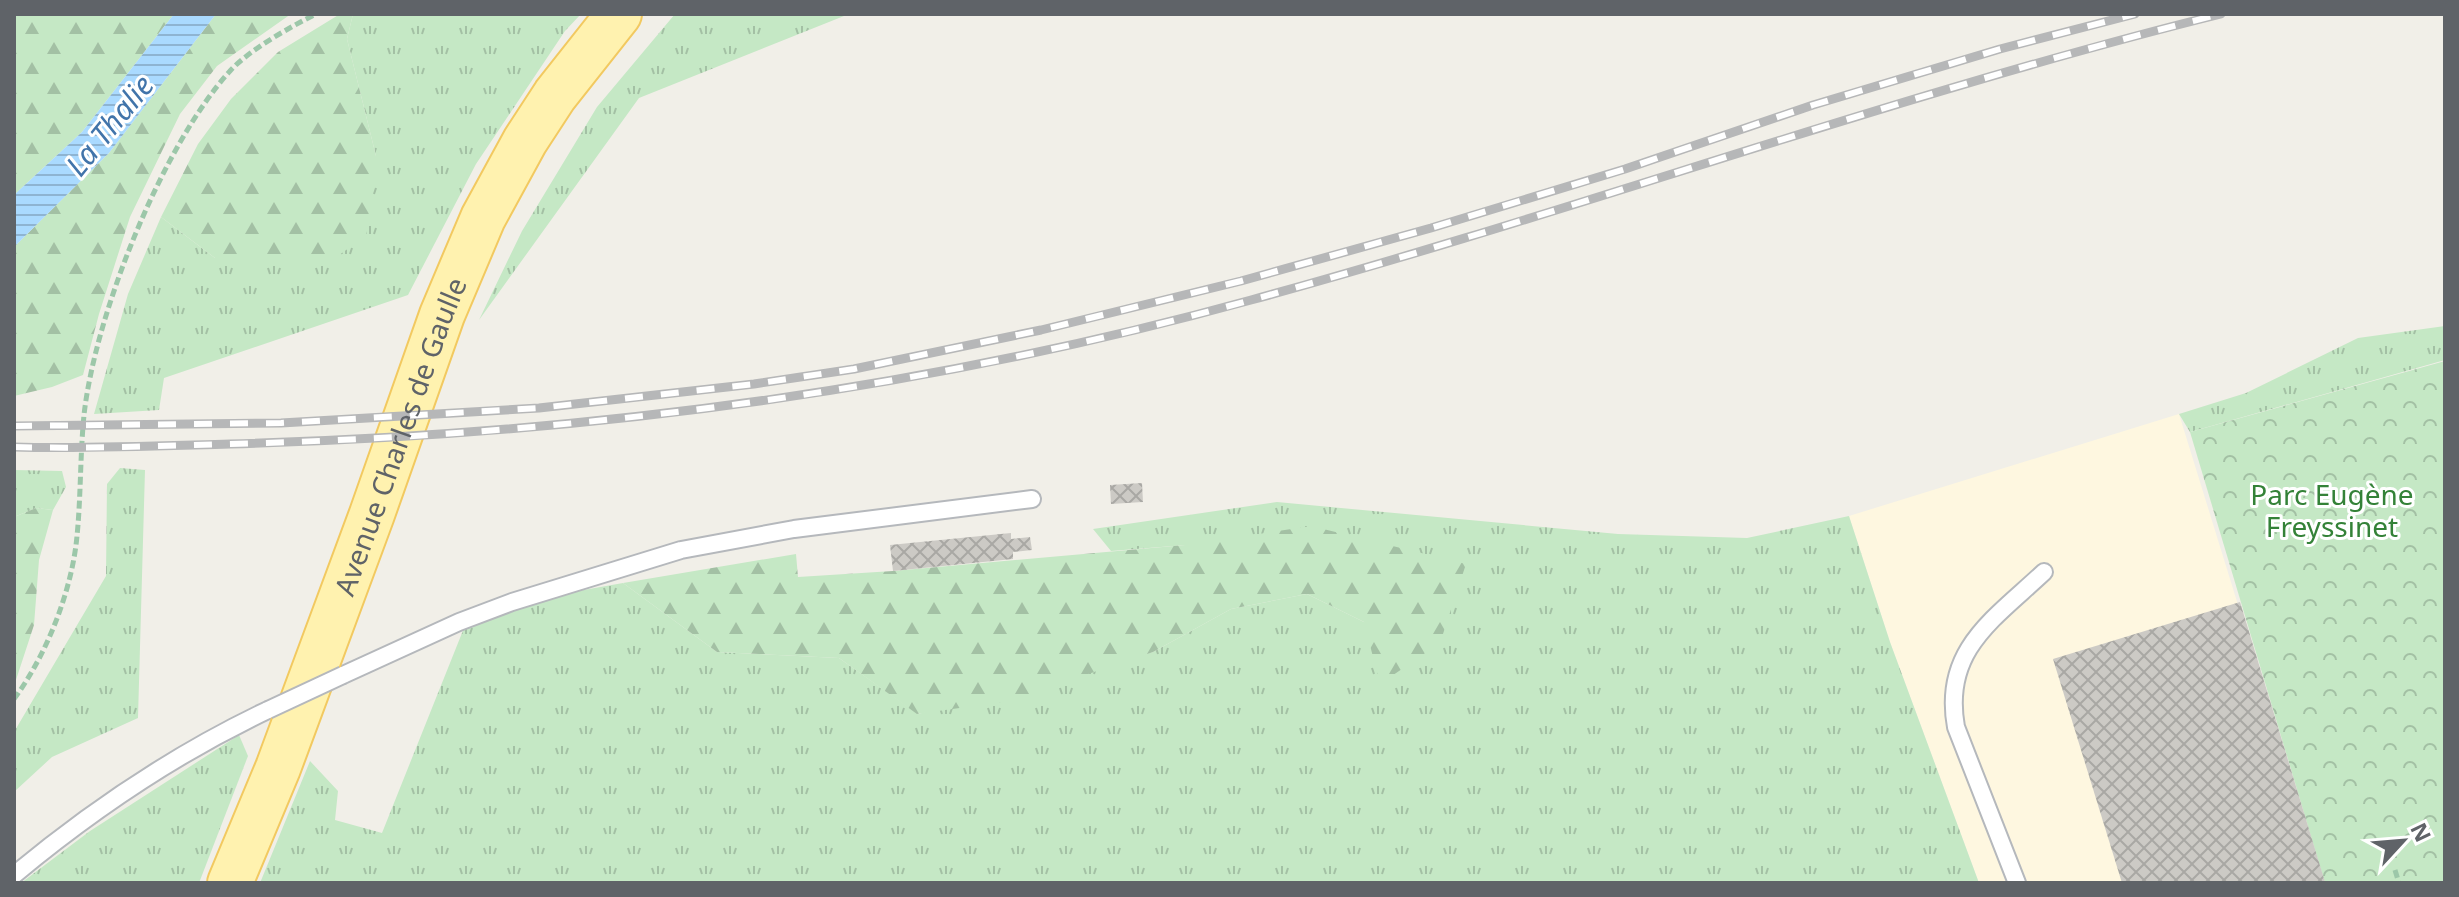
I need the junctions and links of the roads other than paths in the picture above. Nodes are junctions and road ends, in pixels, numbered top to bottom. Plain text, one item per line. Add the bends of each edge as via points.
1 (619, 14) edge
2 (1032, 499) dead end
3 (2044, 572) dead end
4 (14, 875) edge
5 (230, 883) edge
6 (2017, 883) edge

1 - 5 main road, Avenue Charles de Gaulle via 555,95 483,218
2 - 4 lane, bridge via 794,529 681,550 512,602 268,710 161,769
3 - 6 lane via 1982,630 1958,666 1952,703 1956,727

